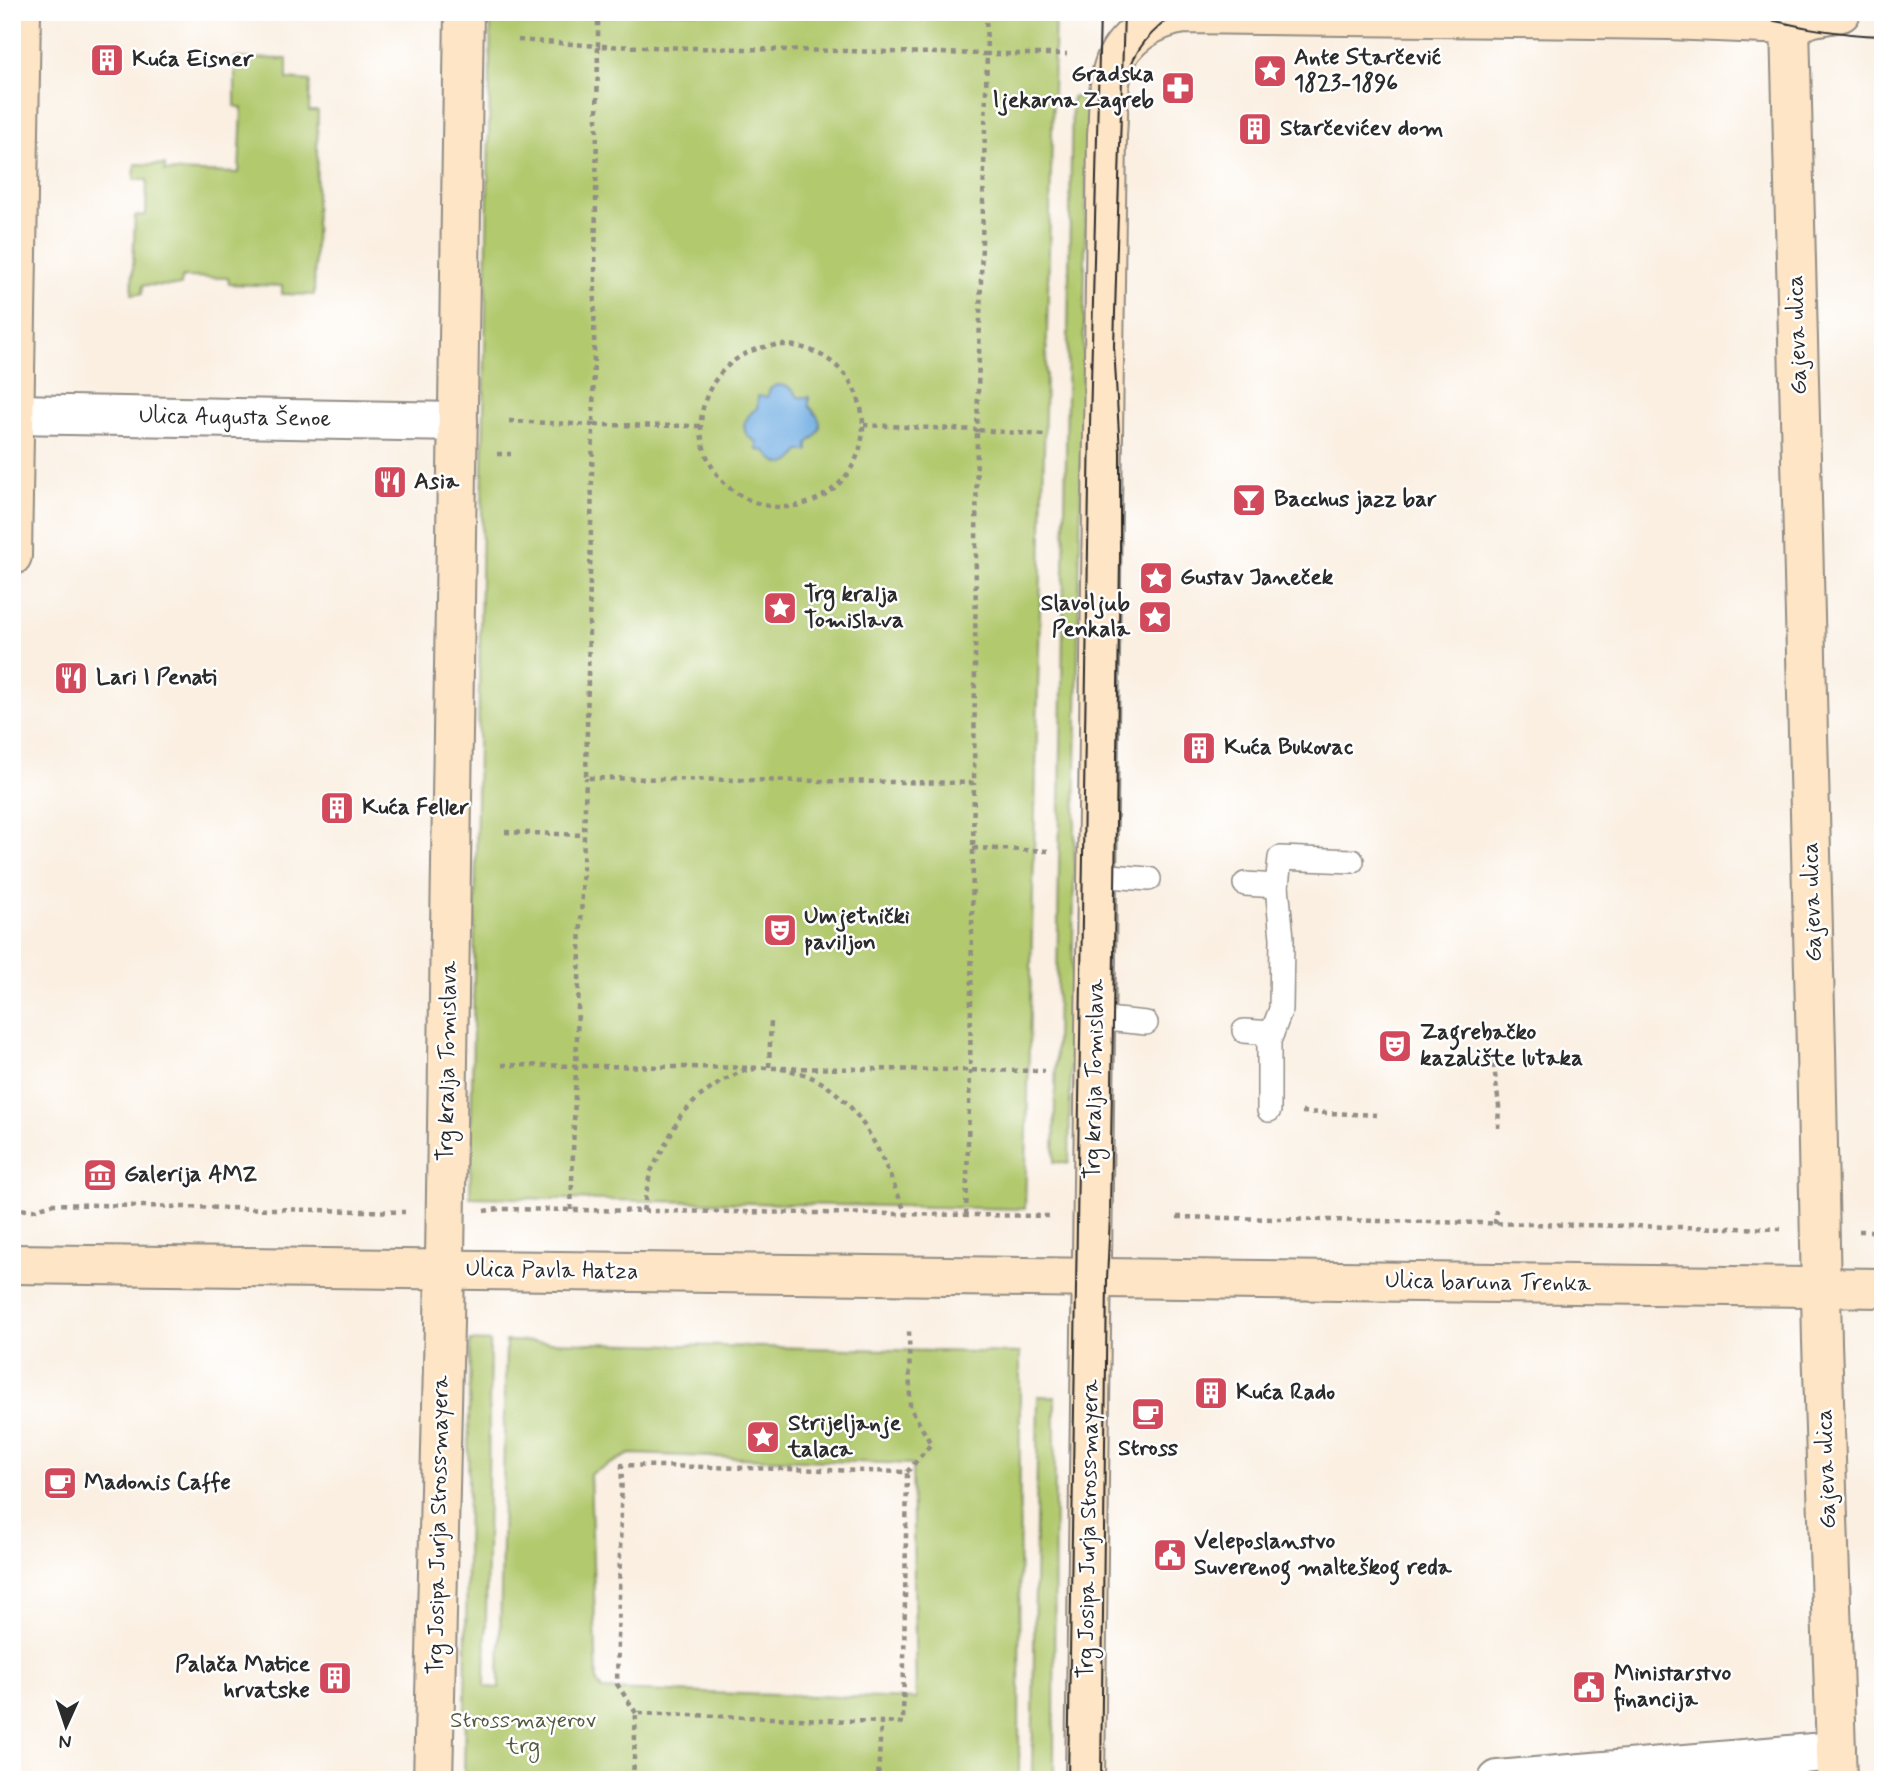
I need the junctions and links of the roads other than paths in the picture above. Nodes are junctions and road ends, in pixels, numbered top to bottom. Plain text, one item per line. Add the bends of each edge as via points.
1 (20, 12) edge
2 (464, 12) edge
3 (1841, 12) edge
4 (1143, 19) edge
5 (1790, 25) junction
6 (13, 414) edge
7 (458, 422) junction
8 (12, 556) edge
9 (1352, 860) dead end
10 (1097, 875) junction
11 (1149, 879) dead end
12 (1245, 884) dead end
13 (1277, 886) junction
14 (1096, 1018) junction
15 (1146, 1023) dead end
16 (1244, 1031) dead end
17 (1272, 1033) junction
18 (1269, 1110) road end
19 (12, 1264) edge
20 (444, 1269) junction
21 (1092, 1278) junction
22 (1822, 1287) junction
23 (1883, 1288) edge
24 (1837, 1765) edge
25 (432, 1780) edge
26 (1085, 1780) edge
27 (1498, 1780) edge

1 - 6 street
2 - 7 street, Trg kralja Tomislava
3 - 5 street
4 - 5 street via 1185,14
4 - 10 street, Trg kralja Tomislava via 1117,57 1107,135
5 - 22 street, Gajeva ulica
6 - 7 street, Ulica Augusta Šenoe
6 - 8 street
7 - 20 street, Trg kralja Tomislava
9 - 13 lane via 1279,858
10 - 11 lane
10 - 14 street, Trg kralja Tomislava
12 - 13 lane
13 - 17 lane via 1281,1009
14 - 15 lane
14 - 21 street, Trg kralja Tomislava
16 - 17 lane
17 - 18 lane
19 - 20 street, Ulica Pavla Hatza
20 - 21 street, Ulica Pavla Hatza
20 - 25 street, Trg Josipa Jurja Strossmayera
21 - 22 street, Ulica baruna Trenka
21 - 26 street, Trg Josipa Jurja Strossmayera
22 - 23 street, Ulica baruna Trenka
22 - 24 street, Gajeva ulica
24 - 27 street

